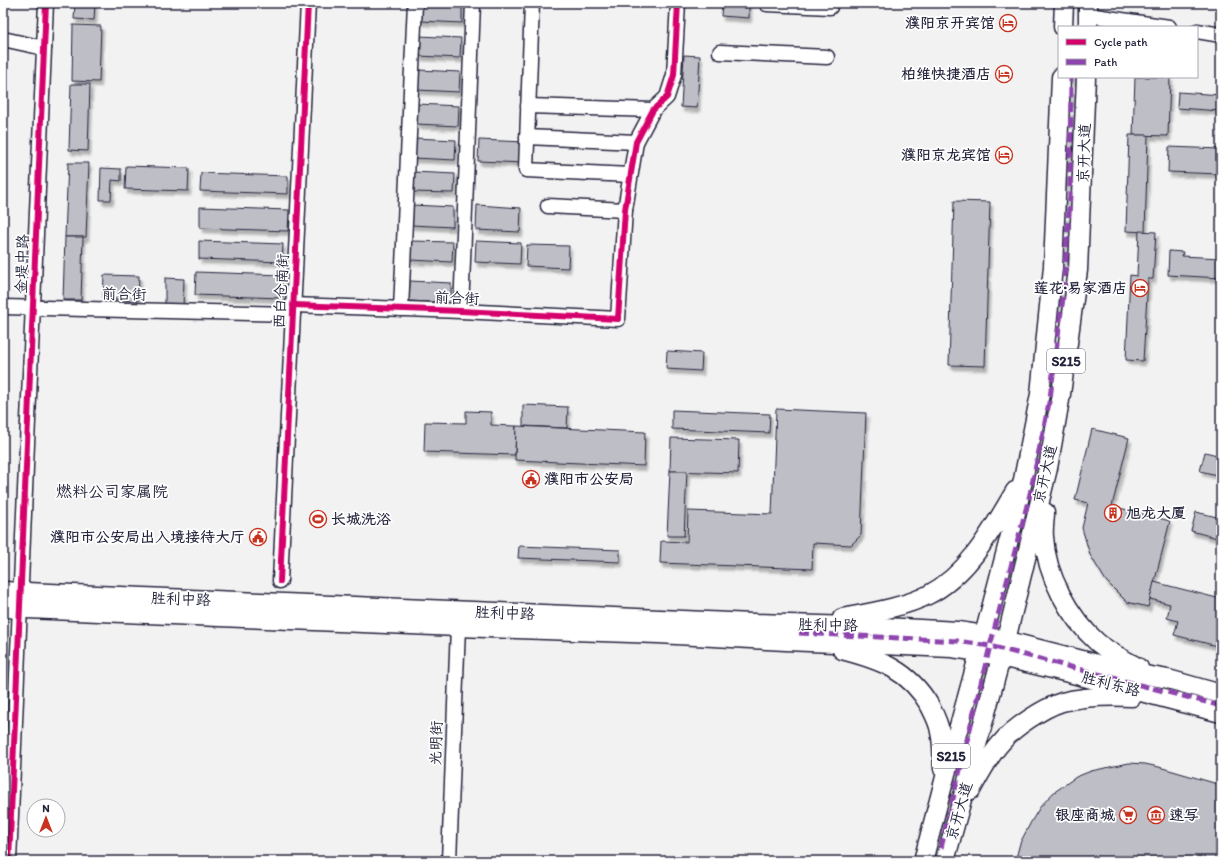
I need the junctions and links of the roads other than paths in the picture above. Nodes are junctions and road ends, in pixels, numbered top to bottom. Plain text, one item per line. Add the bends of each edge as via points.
1 (46, 3) edge
2 (308, 3) edge
3 (415, 3) edge
4 (472, 3) edge
5 (532, 3) edge
6 (678, 3) edge
7 (1064, 3) edge
8 (767, 4) dead end
9 (830, 7) dead end
10 (1088, 15) edge
11 (1063, 26) edge
12 (1161, 26) edge
13 (1198, 31) edge
14 (1221, 34) edge
15 (3, 39) edge
16 (44, 48) junction
17 (720, 52) dead end
18 (827, 57) dead end
19 (1061, 78) edge
20 (1086, 78) edge
21 (528, 106) junction
22 (653, 110) junction
23 (527, 137) junction
24 (636, 142) junction
25 (630, 175) junction
26 (548, 206) dead end
27 (624, 210) junction
28 (3, 307) edge
29 (33, 308) junction
30 (401, 309) junction
31 (293, 310) junction
32 (460, 311) junction
33 (1048, 468) junction
34 (1024, 475) junction
35 (280, 581) dead end
36 (3, 591) edge
37 (15, 603) edge
38 (793, 624) junction
39 (458, 627) junction
40 (786, 642) junction
41 (982, 643) junction
42 (1003, 648) junction
43 (1168, 680) junction
44 (1221, 694) edge
45 (1163, 697) junction
46 (1221, 713) edge
47 (944, 781) junction
48 (960, 807) junction
49 (9, 861) edge
50 (448, 861) edge
51 (923, 861) edge
52 (945, 861) edge

1 - 16 street, 金堤中路
2 - 31 street, 西白仓南街
3 - 30 street
4 - 32 street
5 - 21 street
6 - 22 street via 674,75 667,97
7 - 11 main road
8 - 9 street
10 - 12 street
13 - 14 street
15 - 16 street
16 - 29 street, 金堤中路
17 - 18 street
19 - 34 main road, 京开大道 / S215 via 1053,267 1040,394
20 - 33 main road, 京开大道 / S215 via 1078,270 1062,394
21 - 22 street
21 - 23 street
22 - 24 street
23 - 24 street
23 - 25 street via 526,170
24 - 25 street
25 - 27 street
26 - 27 street
27 - 32 street, 前合街 via 618,319
28 - 29 street, 前合街
29 - 31 street, 前合街
29 - 37 street, 金堤中路
30 - 31 street, 前合街
30 - 32 street, 前合街
31 - 35 street, 西白仓南街
33 - 42 main road, 京开大道 / S215
33 - 43 main road via 1044,536 1047,557 1065,603 1098,642 1138,667
34 - 38 main road via 987,538 968,564 928,595 907,604 864,614
34 - 41 main road, 京开大道 / S215
36 - 37 main road, 胜利中路
37 - 38 main road, 胜利中路
37 - 39 main road, 胜利中路
37 - 49 street, 金堤中路
38 - 41 main road, 胜利中路 via 958,631
39 - 40 main road, 胜利中路 via 658,634
39 - 50 street, 光明街
40 - 41 main road, 胜利中路 via 952,648
40 - 47 main road via 865,656 891,667 911,680 924,696 940,731
41 - 42 main road, 胜利中路
41 - 47 main road, 京开大道 / S215
42 - 43 main road, 胜利东路
42 - 45 main road, 胜利东路
42 - 48 main road, 京开大道 / S215
43 - 44 main road, 胜利东路
45 - 46 main road, 胜利东路
45 - 48 main road via 1087,697 1061,703 1037,714 1016,728 1000,744
47 - 51 main road, 京开大道 / S215
48 - 52 main road, 京开大道 / S215

